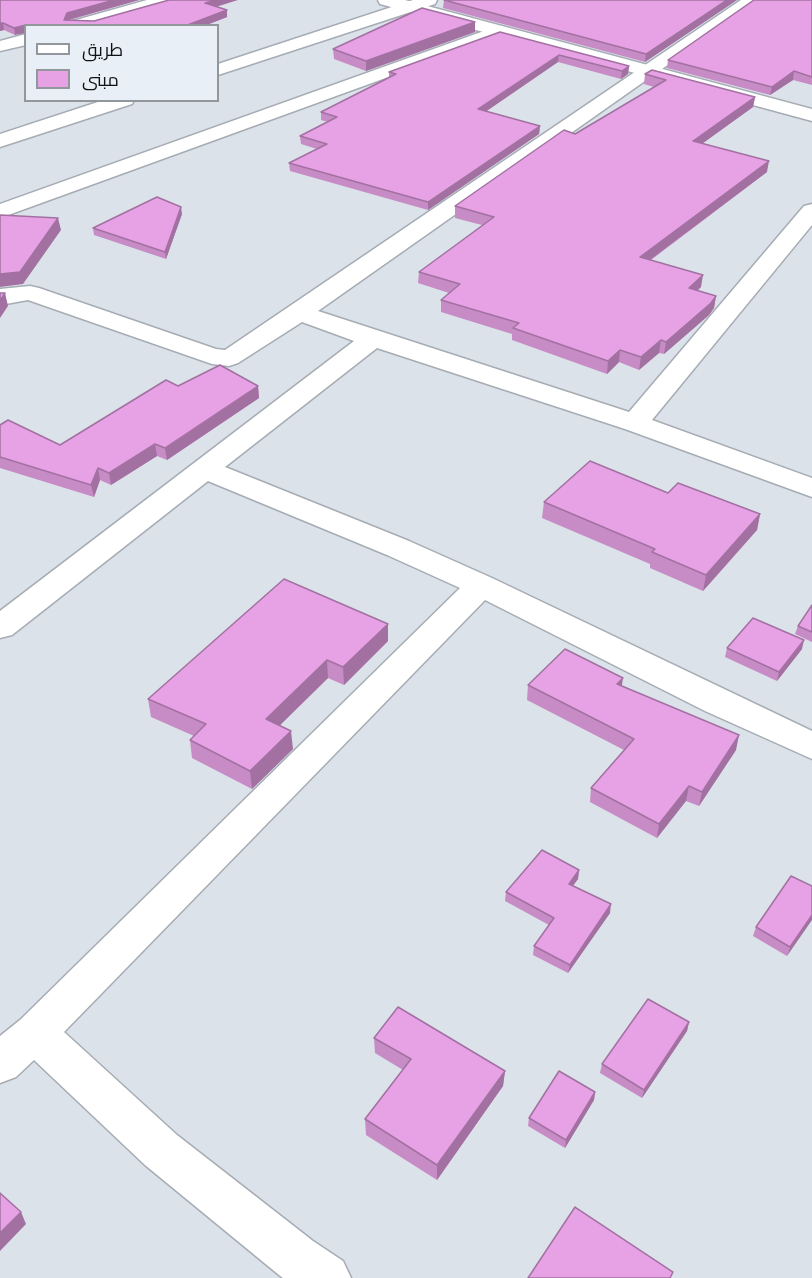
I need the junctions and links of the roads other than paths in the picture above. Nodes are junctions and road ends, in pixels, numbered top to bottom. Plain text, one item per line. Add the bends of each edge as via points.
1 (165, 0) edge
2 (386, 0) edge
3 (429, 0) edge
4 (752, 0) edge
5 (412, 7) junction
6 (82, 24) edge
7 (498, 31) junction
8 (24, 40) edge
9 (0, 46) edge
10 (219, 70) edge
11 (647, 70) junction
12 (119, 102) edge
13 (812, 115) edge
14 (0, 141) edge
15 (0, 211) edge
16 (812, 211) edge
17 (0, 298) edge
18 (299, 313) junction
19 (374, 339) junction
20 (635, 423) junction
21 (204, 469) junction
22 (812, 489) edge
23 (481, 585) junction
24 (0, 627) edge
25 (812, 746) edge
26 (35, 1032) junction
27 (0, 1063) edge
28 (326, 1278) edge

1 - 6 street
2 - 5 street
3 - 5 street
4 - 11 street
5 - 7 street
5 - 10 street
7 - 11 street
7 - 15 street
8 - 9 street
11 - 13 street
11 - 18 street
12 - 14 street
16 - 20 street
17 - 18 street via 30,293 212,356 228,357
18 - 19 street
19 - 20 street
19 - 21 street
20 - 22 street
21 - 23 street
21 - 24 street
23 - 25 street
23 - 26 street
26 - 27 street
26 - 28 street via 161,1150

